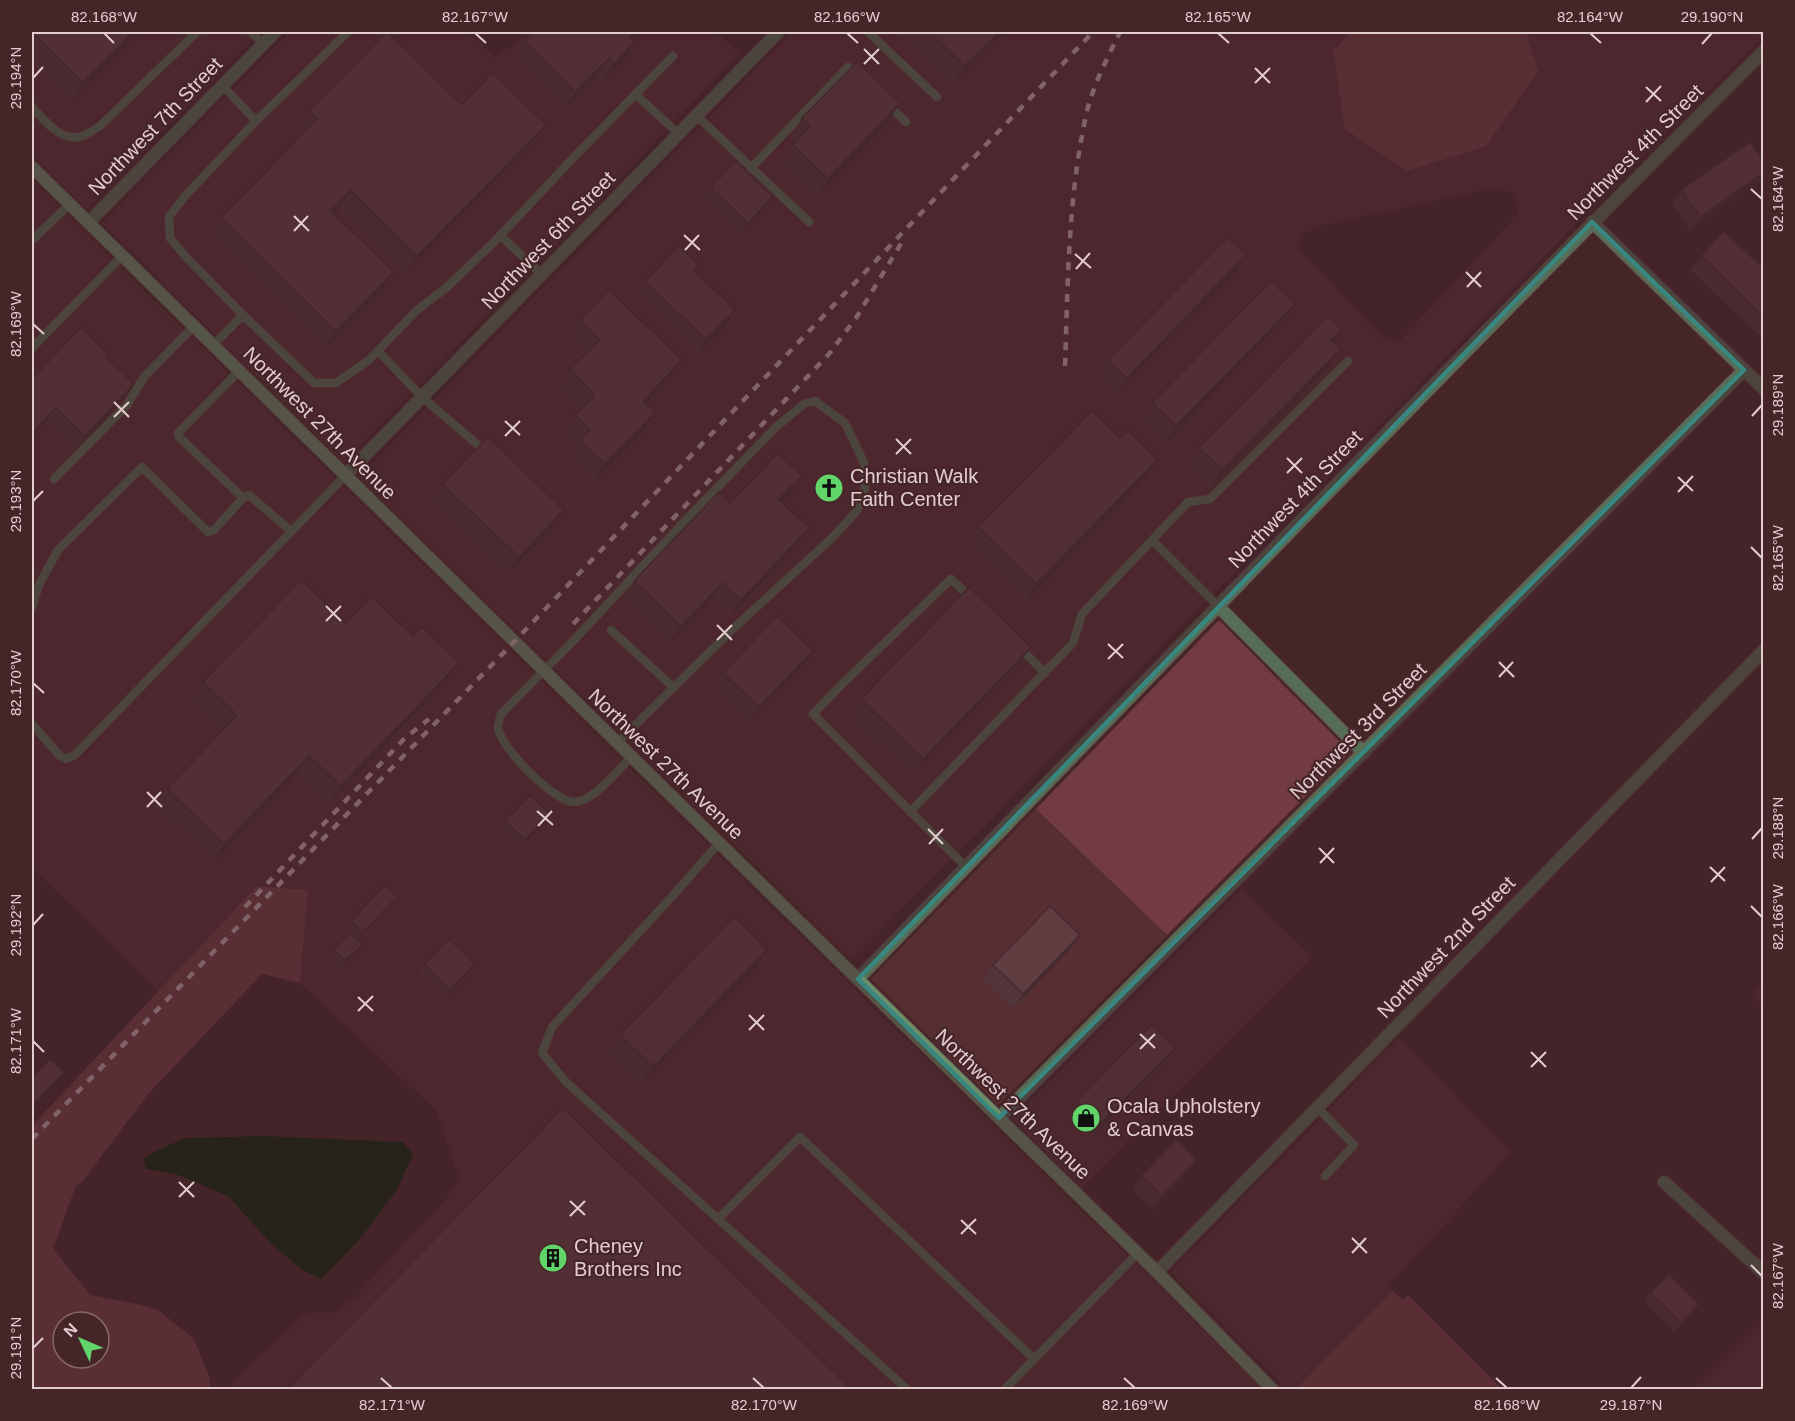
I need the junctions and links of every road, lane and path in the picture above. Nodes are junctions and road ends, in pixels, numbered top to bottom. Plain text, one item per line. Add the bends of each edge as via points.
1 (197, 32) edge
2 (251, 32) edge
3 (275, 32) edge
4 (348, 32) edge
5 (778, 32) edge
6 (868, 32) edge
7 (263, 44) junction
8 (1764, 51) edge
9 (674, 56) dead end
10 (865, 82) edge
11 (222, 85) junction
12 (635, 94) junction
13 (937, 97) dead end
14 (881, 98) edge
15 (32, 107) edge
16 (696, 115) junction
17 (256, 121) junction
18 (906, 122) dead end
19 (679, 134) junction
20 (32, 167) edge
21 (752, 168) junction
22 (70, 204) junction
23 (88, 222) junction
24 (809, 222) dead end
25 (1592, 222) junction
26 (500, 235) junction
27 (32, 240) edge
28 (122, 256) junction
29 (541, 274) junction
30 (243, 315) junction
31 (194, 326) junction
32 (213, 345) junction
33 (32, 348) edge
34 (378, 351) junction
35 (1348, 361) dead end
36 (1744, 370) junction
37 (239, 371) junction
38 (1764, 388) edge
39 (422, 397) junction
40 (497, 460) edge
41 (345, 476) junction
42 (54, 479) dead end
43 (243, 498) junction
44 (291, 531) junction
45 (1152, 540) junction
46 (975, 603) edge
47 (1218, 606) junction
48 (32, 607) edge
49 (611, 630) dead end
50 (1014, 642) edge
51 (1764, 650) edge
52 (543, 670) junction
53 (1045, 673) junction
54 (674, 688) junction
55 (32, 724) edge
56 (618, 743) junction
57 (1364, 753) junction
58 (631, 757) junction
59 (910, 812) junction
60 (719, 843) junction
61 (966, 867) junction
62 (858, 979) junction
63 (1317, 1107) junction
64 (999, 1118) junction
65 (1325, 1176) dead end
66 (1664, 1182) dead end
67 (718, 1219) junction
68 (1138, 1253) junction
69 (1157, 1272) junction
70 (1764, 1273) edge
71 (1034, 1359) junction
72 (908, 1389) edge
73 (1004, 1389) edge
74 (1273, 1389) edge

1 - 15 lane via 90,132 66,136
2 - 7 lane
3 - 7 street, Northwest 7th Street
4 - 17 lane
5 - 16 street, Northwest 6th Street
6 - 13 lane
7 - 11 street, Northwest 7th Street
8 - 25 street, Northwest 4th Street
9 - 12 lane
10 - 21 lane via 848,67
11 - 17 lane
11 - 23 street, Northwest 7th Street
12 - 19 lane
12 - 26 lane
14 - 18 lane
16 - 19 street, Northwest 6th Street
16 - 21 lane
17 - 30 lane via 169,217 170,238
19 - 29 street, Northwest 6th Street
20 - 22 main road, Northwest 27th Avenue
21 - 24 lane
22 - 23 main road, Northwest 27th Avenue
22 - 27 lane
23 - 28 main road, Northwest 27th Avenue
25 - 36 street
25 - 47 street, Northwest 4th Street
26 - 29 lane
26 - 34 lane
28 - 31 main road, Northwest 27th Avenue
28 - 33 lane
29 - 39 street, Northwest 6th Street
30 - 32 lane
30 - 34 lane via 314,383 336,383
31 - 32 main road, Northwest 27th Avenue
31 - 42 lane via 144,377 127,405
32 - 37 main road, Northwest 27th Avenue
34 - 39 lane
35 - 45 lane via 1210,499 1188,502
36 - 38 street
36 - 57 street, Northwest 3rd Street
37 - 41 main road, Northwest 27th Avenue
37 - 43 lane via 178,436
39 - 40 lane
39 - 41 street, Northwest 6th Street
41 - 44 lane
41 - 52 main road, Northwest 27th Avenue
43 - 44 lane via 249,495
43 - 48 lane via 208,532 142,467 57,550
44 - 55 lane via 75,755 66,759 59,755
45 - 47 lane
45 - 53 lane via 1082,614 1073,643
46 - 59 lane via 951,579 813,714
47 - 57 street
47 - 61 street, Northwest 4th Street
49 - 54 lane
50 - 53 lane
51 - 63 street, Northwest 2nd Street
52 - 54 lane via 776,427 804,404 815,401 845,423 864,463 865,488 857,510
52 - 56 main road, Northwest 27th Avenue
52 - 58 lane via 501,714 499,721 503,742 520,764 562,799 575,802 592,796
53 - 59 lane
54 - 56 lane
56 - 58 main road, Northwest 27th Avenue
57 - 64 street, Northwest 3rd Street
58 - 60 main road, Northwest 27th Avenue
59 - 61 lane
60 - 62 main road, Northwest 27th Avenue
60 - 67 lane via 552,1027 542,1053 566,1082
61 - 62 street, Northwest 4th Street
62 - 64 main road, Northwest 27th Avenue
63 - 65 lane via 1354,1145
63 - 69 street, Northwest 2nd Street
64 - 68 main road, Northwest 27th Avenue
66 - 70 street
67 - 71 lane via 800,1137
67 - 72 lane
68 - 69 main road, Northwest 27th Avenue
68 - 71 lane
69 - 74 main road, Northwest 27th Avenue
71 - 73 lane

